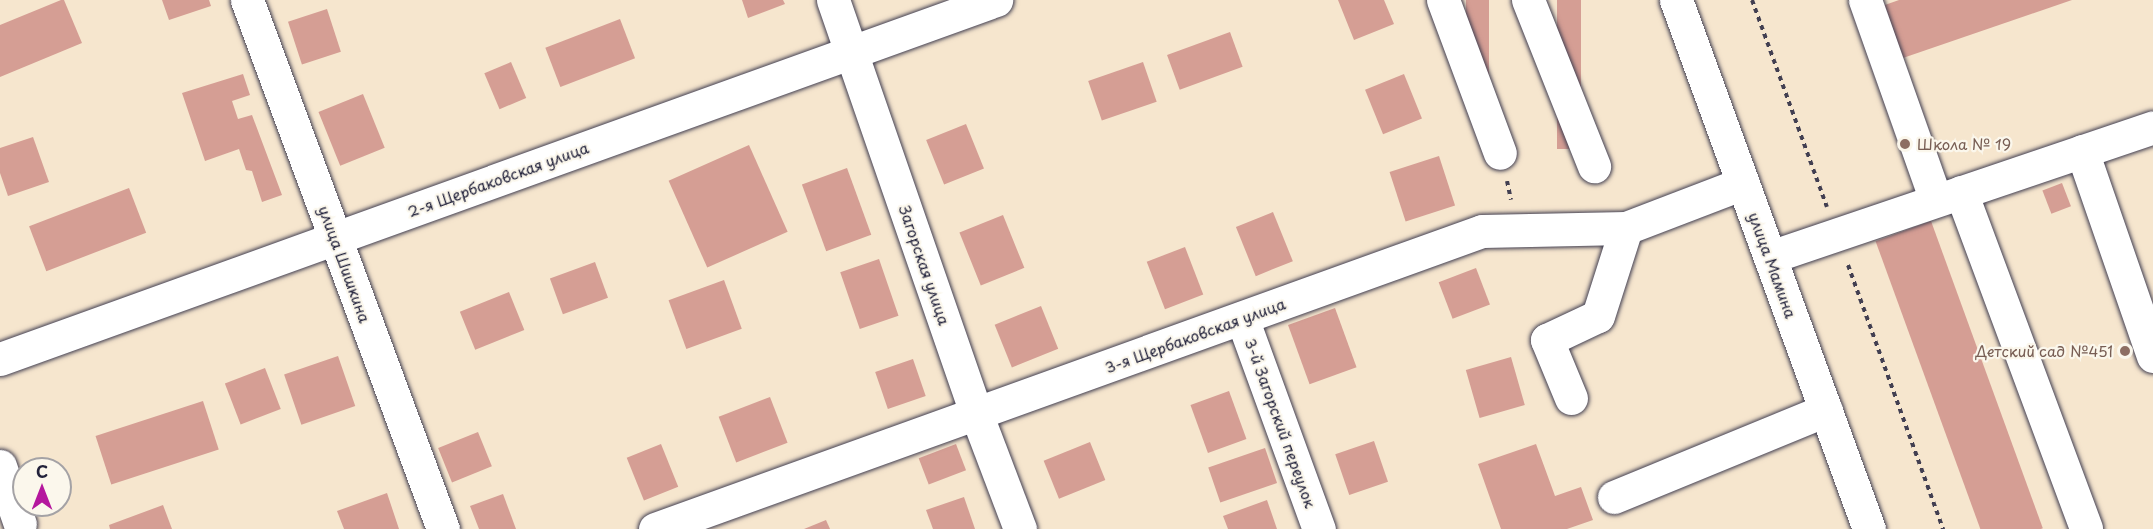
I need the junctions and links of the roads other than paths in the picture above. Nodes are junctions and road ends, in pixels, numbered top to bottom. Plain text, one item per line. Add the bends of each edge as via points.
1 (247, 0) edge
2 (833, 0) edge
3 (996, 0) edge
4 (1443, 0) edge
5 (1528, 0) edge
6 (1676, 0) edge
7 (1865, 0) edge
8 (852, 52) junction
9 (2153, 127) edge
10 (2082, 151) junction
11 (1500, 153) road end
12 (1594, 166) dead end
13 (1743, 183) junction
14 (1948, 196) junction
15 (1626, 228) junction
16 (335, 238) junction
17 (1770, 257) junction
18 (1242, 318) junction
19 (2148, 323) edge
20 (2153, 356) edge
21 (0, 359) edge
22 (1571, 398) dead end
23 (1826, 411) junction
24 (976, 413) junction
25 (0, 466) edge
26 (1614, 497) dead end
27 (724, 517) edge
28 (20, 524) dead end
29 (443, 529) edge
30 (654, 529) edge
31 (1020, 529) edge
32 (1319, 529) edge
33 (1869, 529) edge
34 (2086, 529) edge

1 - 16 street, улица Шишкина
2 - 8 street, Загорская улица
3 - 8 street, 2-я Щербаковская улица
4 - 11 street
5 - 12 street
6 - 13 street, улица Мамина
7 - 14 street
8 - 16 street, 2-я Щербаковская улица
8 - 24 street, Загорская улица
9 - 10 street
10 - 14 street
10 - 19 street
13 - 15 street, 3-я Щербаковская улица
13 - 17 street, улица Мамина
14 - 17 street
14 - 34 street
15 - 18 street, 3-я Щербаковская улица via 1482,231
15 - 22 street via 1598,316 1547,340
16 - 21 street, 2-я Щербаковская улица
16 - 29 street, улица Шишкина
17 - 23 street, улица Мамина
18 - 24 street, 3-я Щербаковская улица
18 - 32 street, 3-й Загорский переулок
19 - 20 street
23 - 26 street
23 - 33 street, улица Мамина
24 - 27 street, 3-я Щербаковская улица
24 - 31 street, Загорская улица
25 - 28 street
27 - 30 street, 3-я Щербаковская улица

